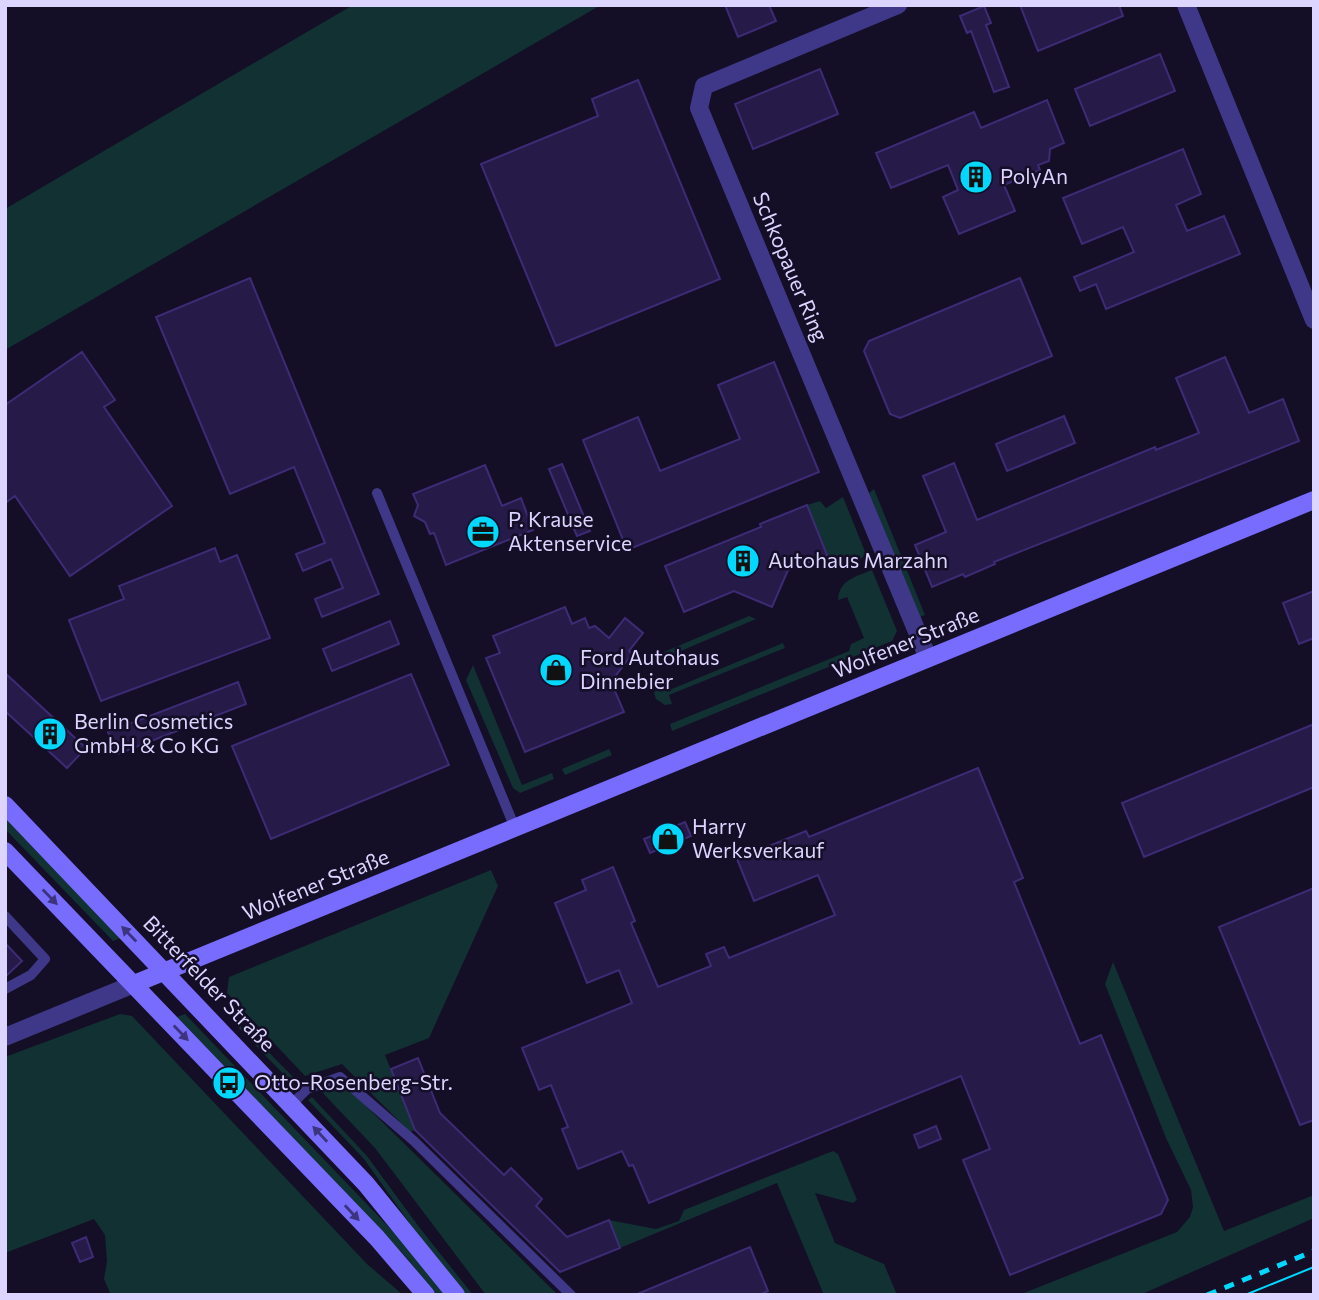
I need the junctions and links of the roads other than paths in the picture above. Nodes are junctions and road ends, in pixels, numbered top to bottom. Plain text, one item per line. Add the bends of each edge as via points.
1 (898, 5) edge
2 (1186, 5) edge
3 (1314, 320) edge
4 (377, 493) dead end
5 (1314, 500) edge
6 (928, 659) junction
7 (6, 807) edge
8 (515, 828) junction
9 (9, 861) edge
10 (5, 916) edge
11 (165, 971) junction
12 (134, 984) junction
13 (5, 989) edge
14 (5, 1037) edge
15 (292, 1104) junction
16 (426, 1295) edge
17 (456, 1295) edge
18 (571, 1295) edge

1 - 6 street, Schkopauer Ring via 704,86 699,108
2 - 3 street
4 - 8 lane
5 - 6 street, Wolfener Straße
6 - 8 street, Wolfener Straße
11 -> 7 street, Bitterfelder Straße
8 - 11 street, Wolfener Straße
9 -> 12 street
10 - 13 lane via 45,959 30,975
11 - 12 street, Wolfener Straße
11 - 15 street, Bitterfelder Straße
12 - 14 street
12 -> 16 street
17 -> 15 street, Bitterfelder Straße via 366,1184
15 - 18 lane via 311,1087 340,1077 414,1141

